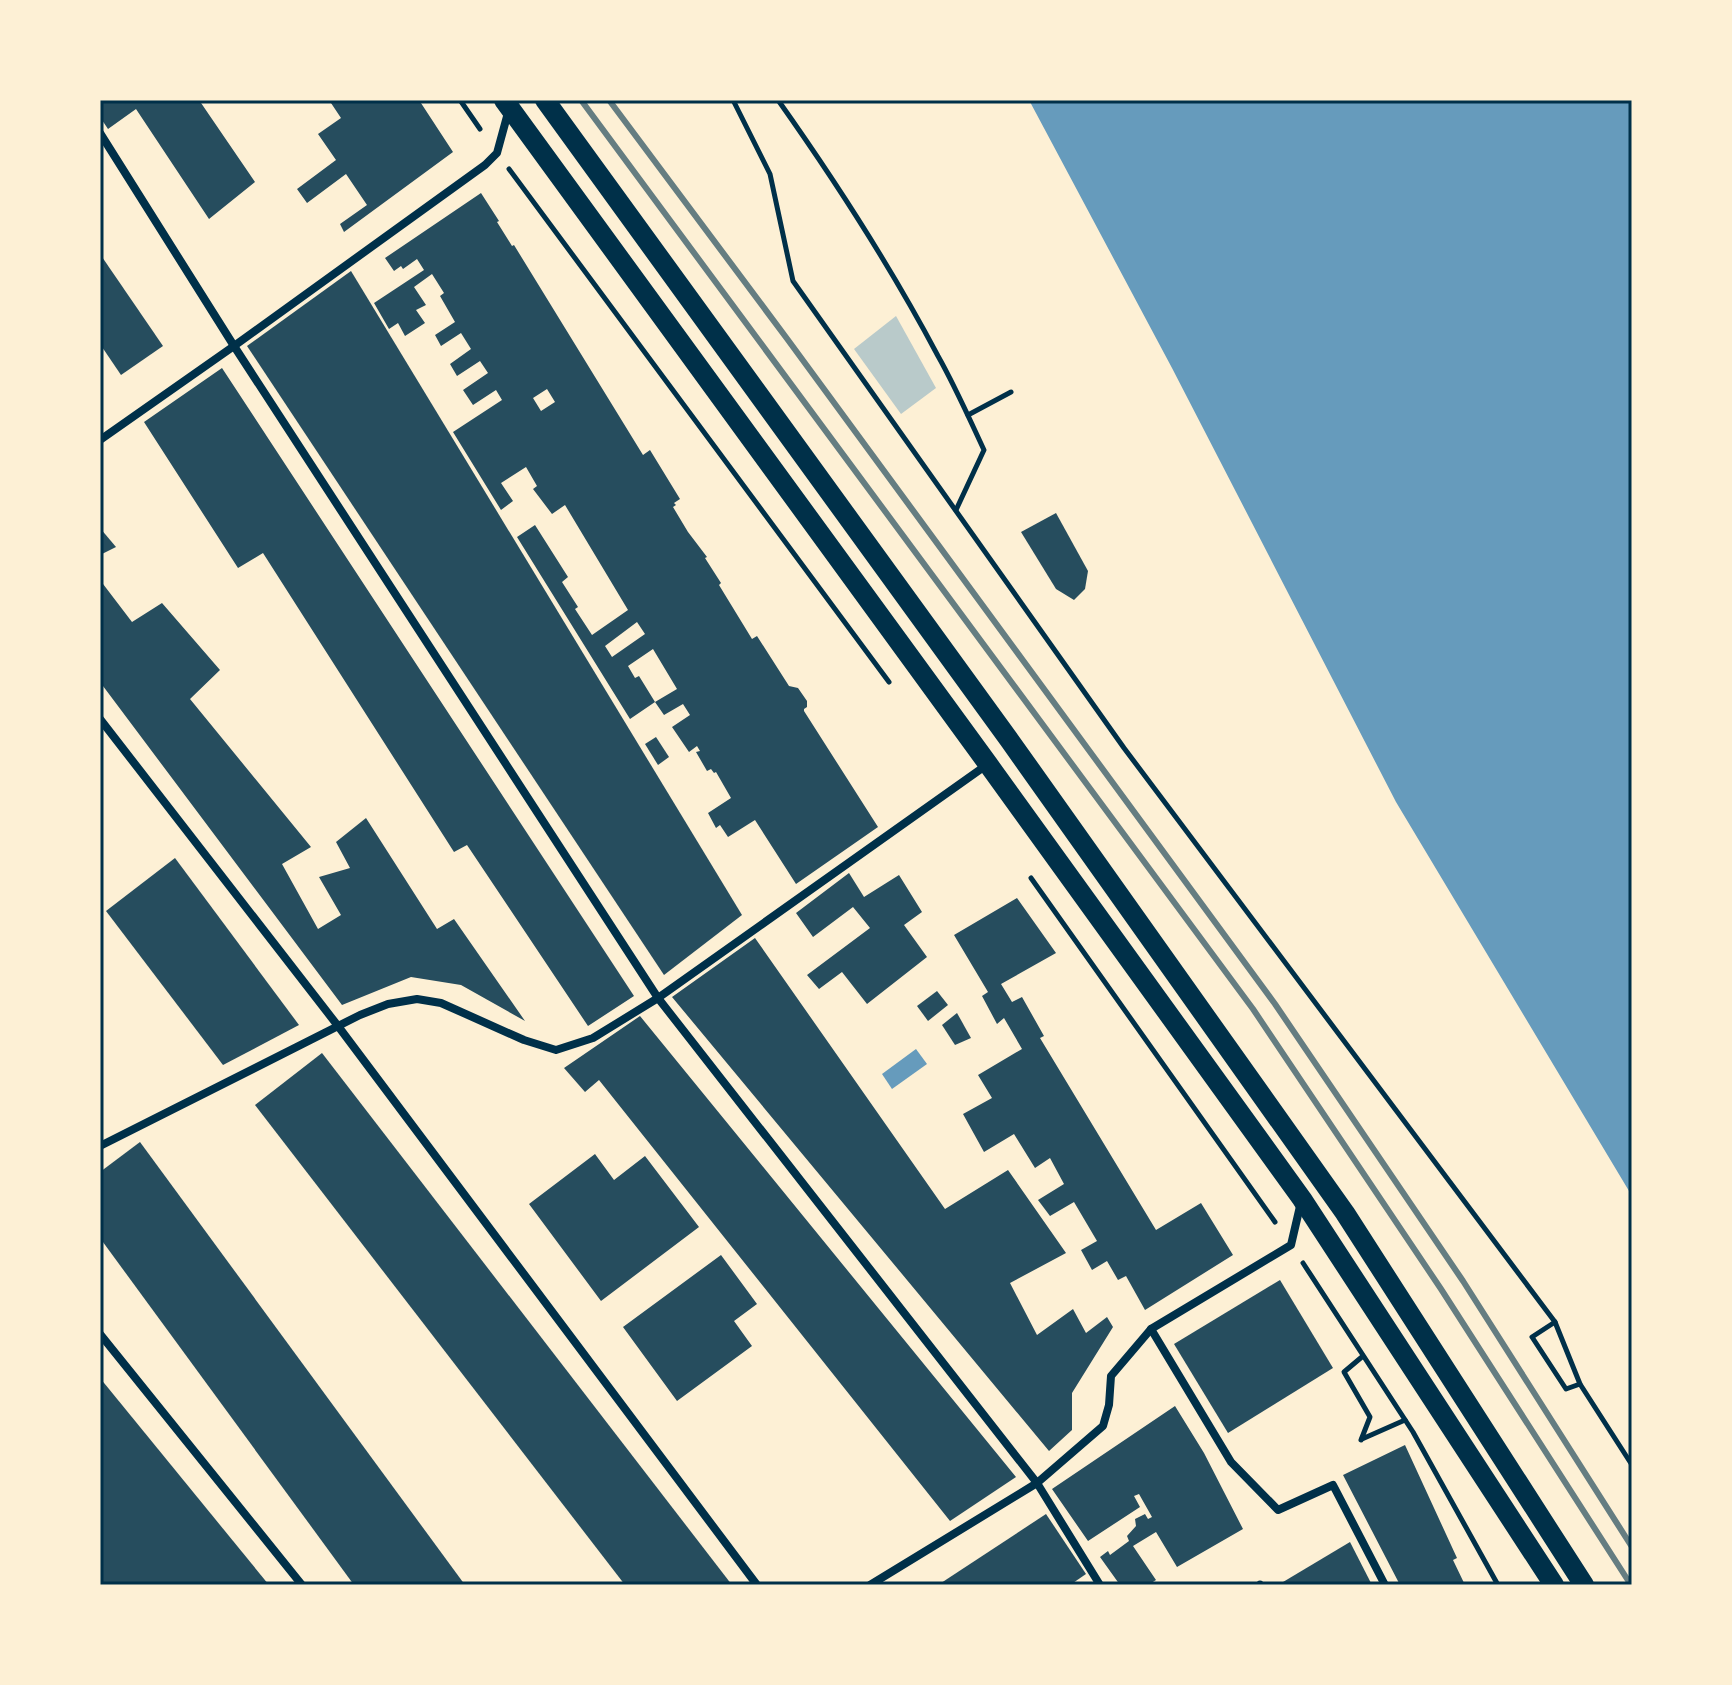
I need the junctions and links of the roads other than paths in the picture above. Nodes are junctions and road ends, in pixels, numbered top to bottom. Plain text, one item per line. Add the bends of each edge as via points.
1 (545, 100) edge
2 (506, 104) edge
3 (100, 133) edge
4 (234, 346) junction
5 (100, 440) edge
6 (100, 719) edge
7 (988, 764) junction
8 (658, 998) junction
9 (338, 1026) junction
10 (100, 1146) edge
11 (1302, 1199) junction
12 (1151, 1329) junction
13 (100, 1334) edge
14 (1037, 1483) junction
15 (302, 1585) edge
16 (757, 1585) edge
17 (870, 1585) edge
18 (1100, 1585) edge
19 (1385, 1585) edge
20 (1554, 1585) edge
21 (1584, 1585) edge

1 - 21 main road via 1345,1213
2 - 4 street via 497,153 485,165
2 - 7 main road
3 - 4 street
4 - 5 street
4 - 8 street
6 - 9 street
7 - 8 street
7 - 11 main road
8 - 9 street via 593,1038 556,1050 441,1003 417,999 388,1004
8 - 14 street
9 - 10 street
9 - 16 street
11 - 12 street via 1291,1245
11 - 20 main road
12 - 14 street via 1111,1376 1103,1426
12 - 19 street via 1231,1462 1278,1510 1333,1485
13 - 15 street
14 - 17 street
14 - 18 street

